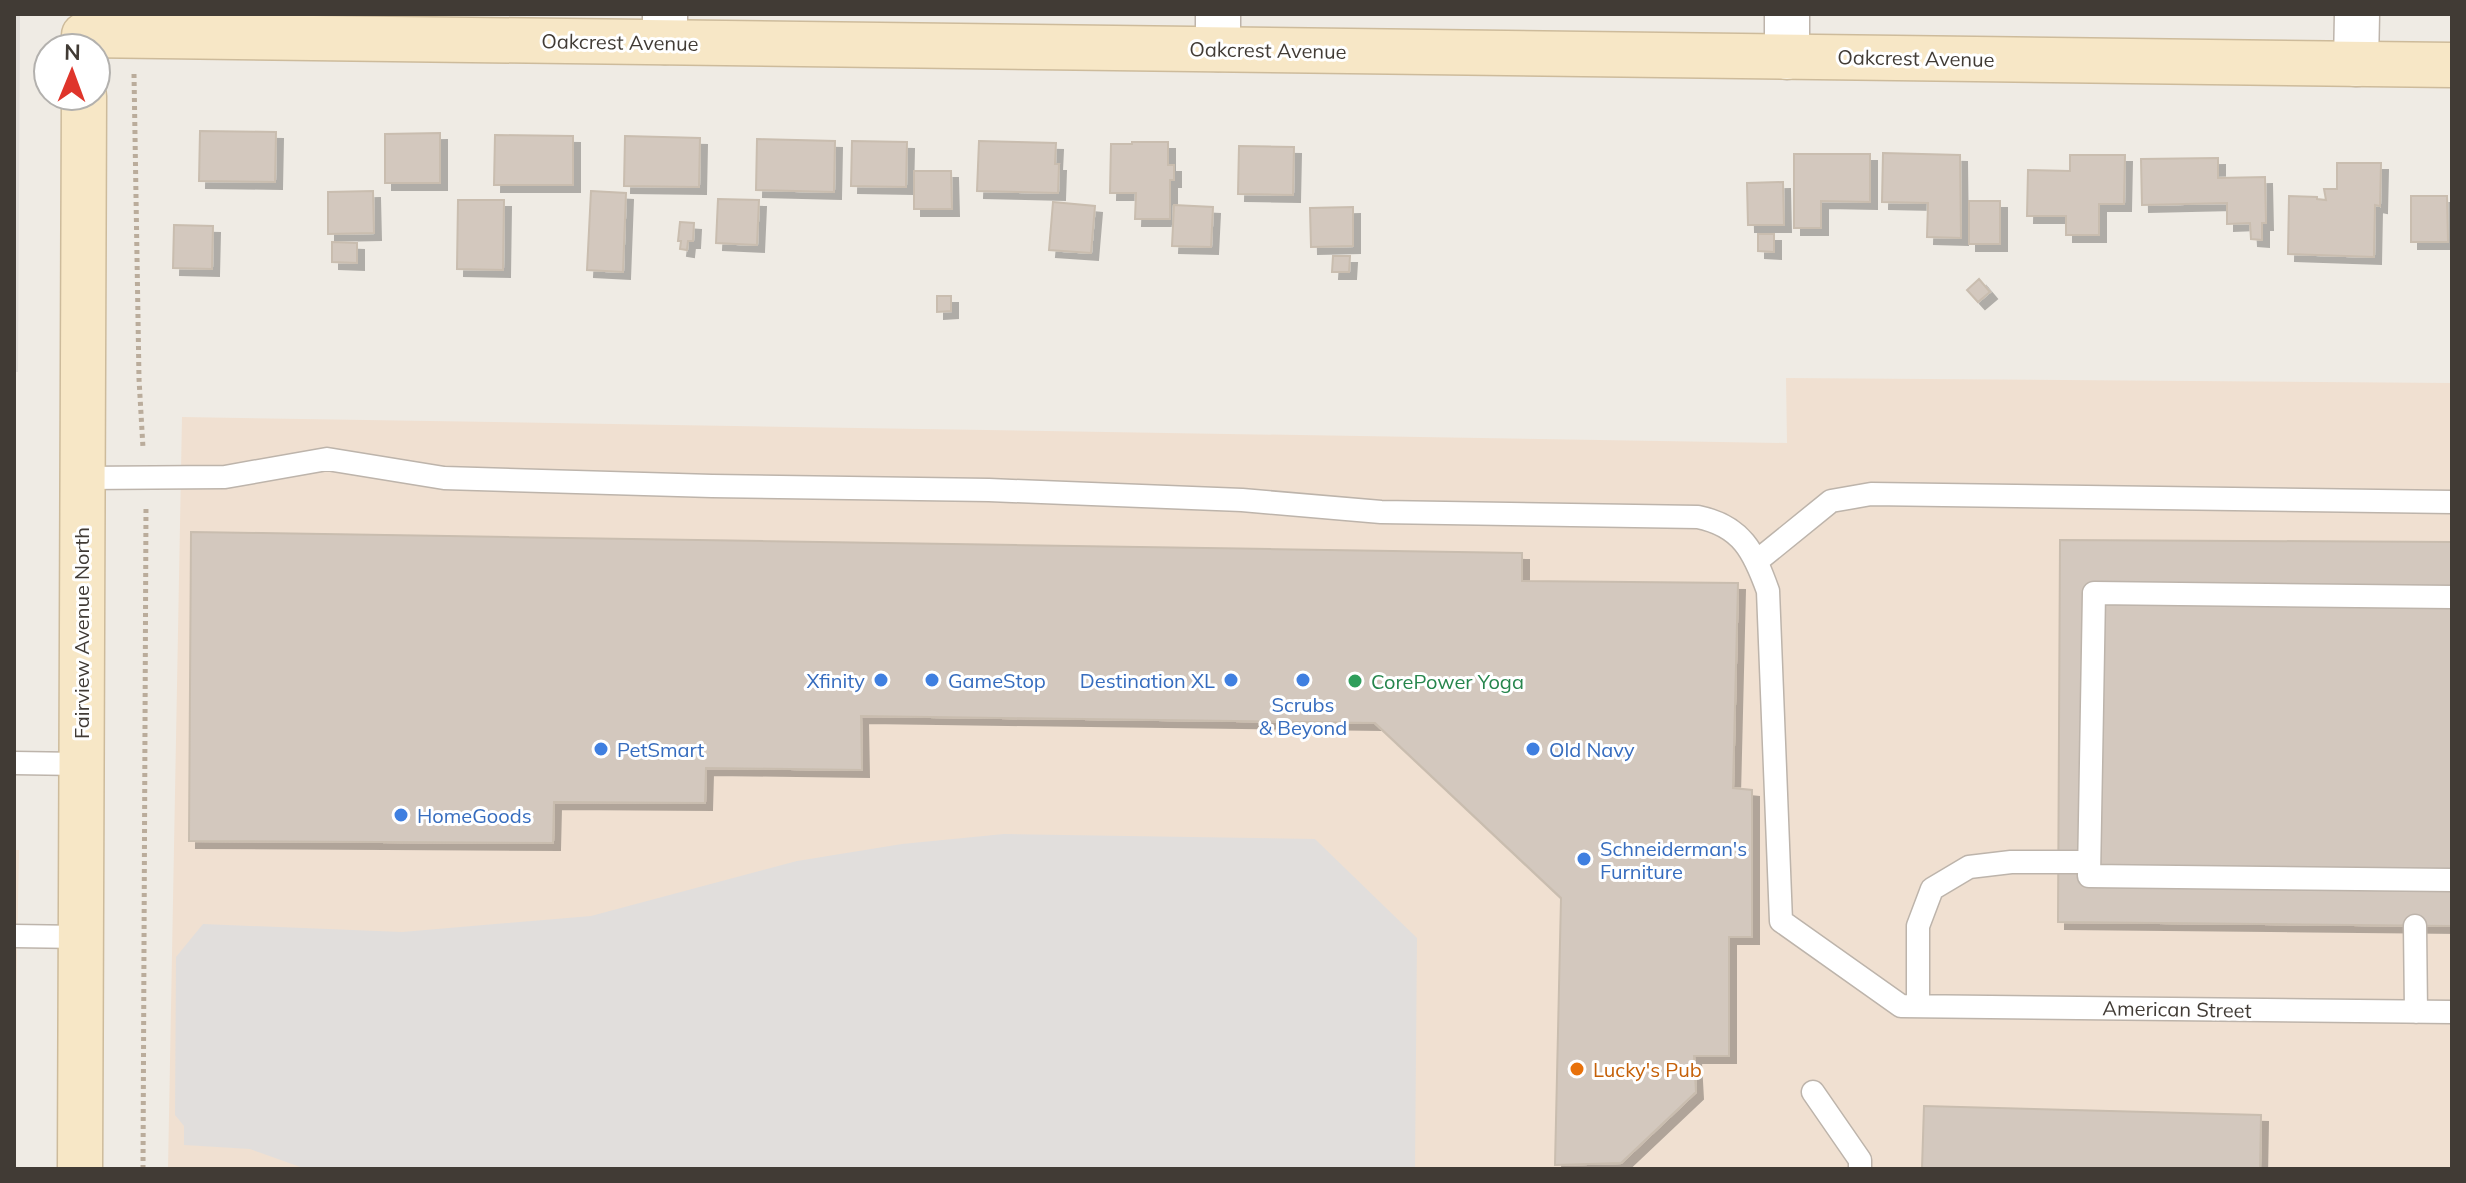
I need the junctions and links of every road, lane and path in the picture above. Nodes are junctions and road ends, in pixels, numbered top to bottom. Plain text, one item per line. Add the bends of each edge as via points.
1 (1787, 14) edge
2 (2357, 14) edge
3 (665, 28) edge
4 (1218, 32) edge
5 (112, 34) edge
6 (133, 35) junction
7 (1787, 57) junction
8 (2356, 64) junction
9 (2452, 65) edge
10 (84, 112) edge
11 (145, 476) junction
12 (82, 478) junction
13 (2452, 502) edge
14 (1757, 561) junction
15 (2452, 597) edge
16 (14, 763) edge
17 (80, 764) junction
18 (2089, 862) junction
19 (2452, 880) edge
20 (2415, 926) dead end
21 (14, 936) edge
22 (81, 937) junction
23 (1910, 1006) junction
24 (2416, 1012) junction
25 (2452, 1012) edge
26 (1813, 1092) dead end
27 (80, 1169) edge
28 (143, 1169) edge
29 (1860, 1169) edge

1 - 7 street
2 - 8 street
3 - 4 street, Oakcrest Avenue
3 - 6 street, Oakcrest Avenue
4 - 7 street, Oakcrest Avenue
5 - 6 street, Oakcrest Avenue
6 - 11 path
7 - 8 street, Oakcrest Avenue
8 - 9 street, Oakcrest Avenue
10 - 12 street, Fairview Avenue North
11 - 12 lane
11 - 14 lane via 225,477 327,459 444,478 989,490 1242,500 1381,512 1698,517 1719,521
11 - 28 path
12 - 17 street, Fairview Avenue North
13 - 14 lane via 1871,494 1831,501
14 - 23 lane via 1768,591 1781,921
15 - 18 lane via 2094,593
16 - 17 lane
17 - 22 street, Fairview Avenue North
18 - 19 lane via 2089,876
18 - 23 lane via 1969,867 1932,889 1918,926
20 - 24 lane
21 - 22 lane
22 - 27 street, Fairview Avenue North
23 - 24 lane, American Street
24 - 25 lane, American Street
26 - 29 lane via 1860,1160

